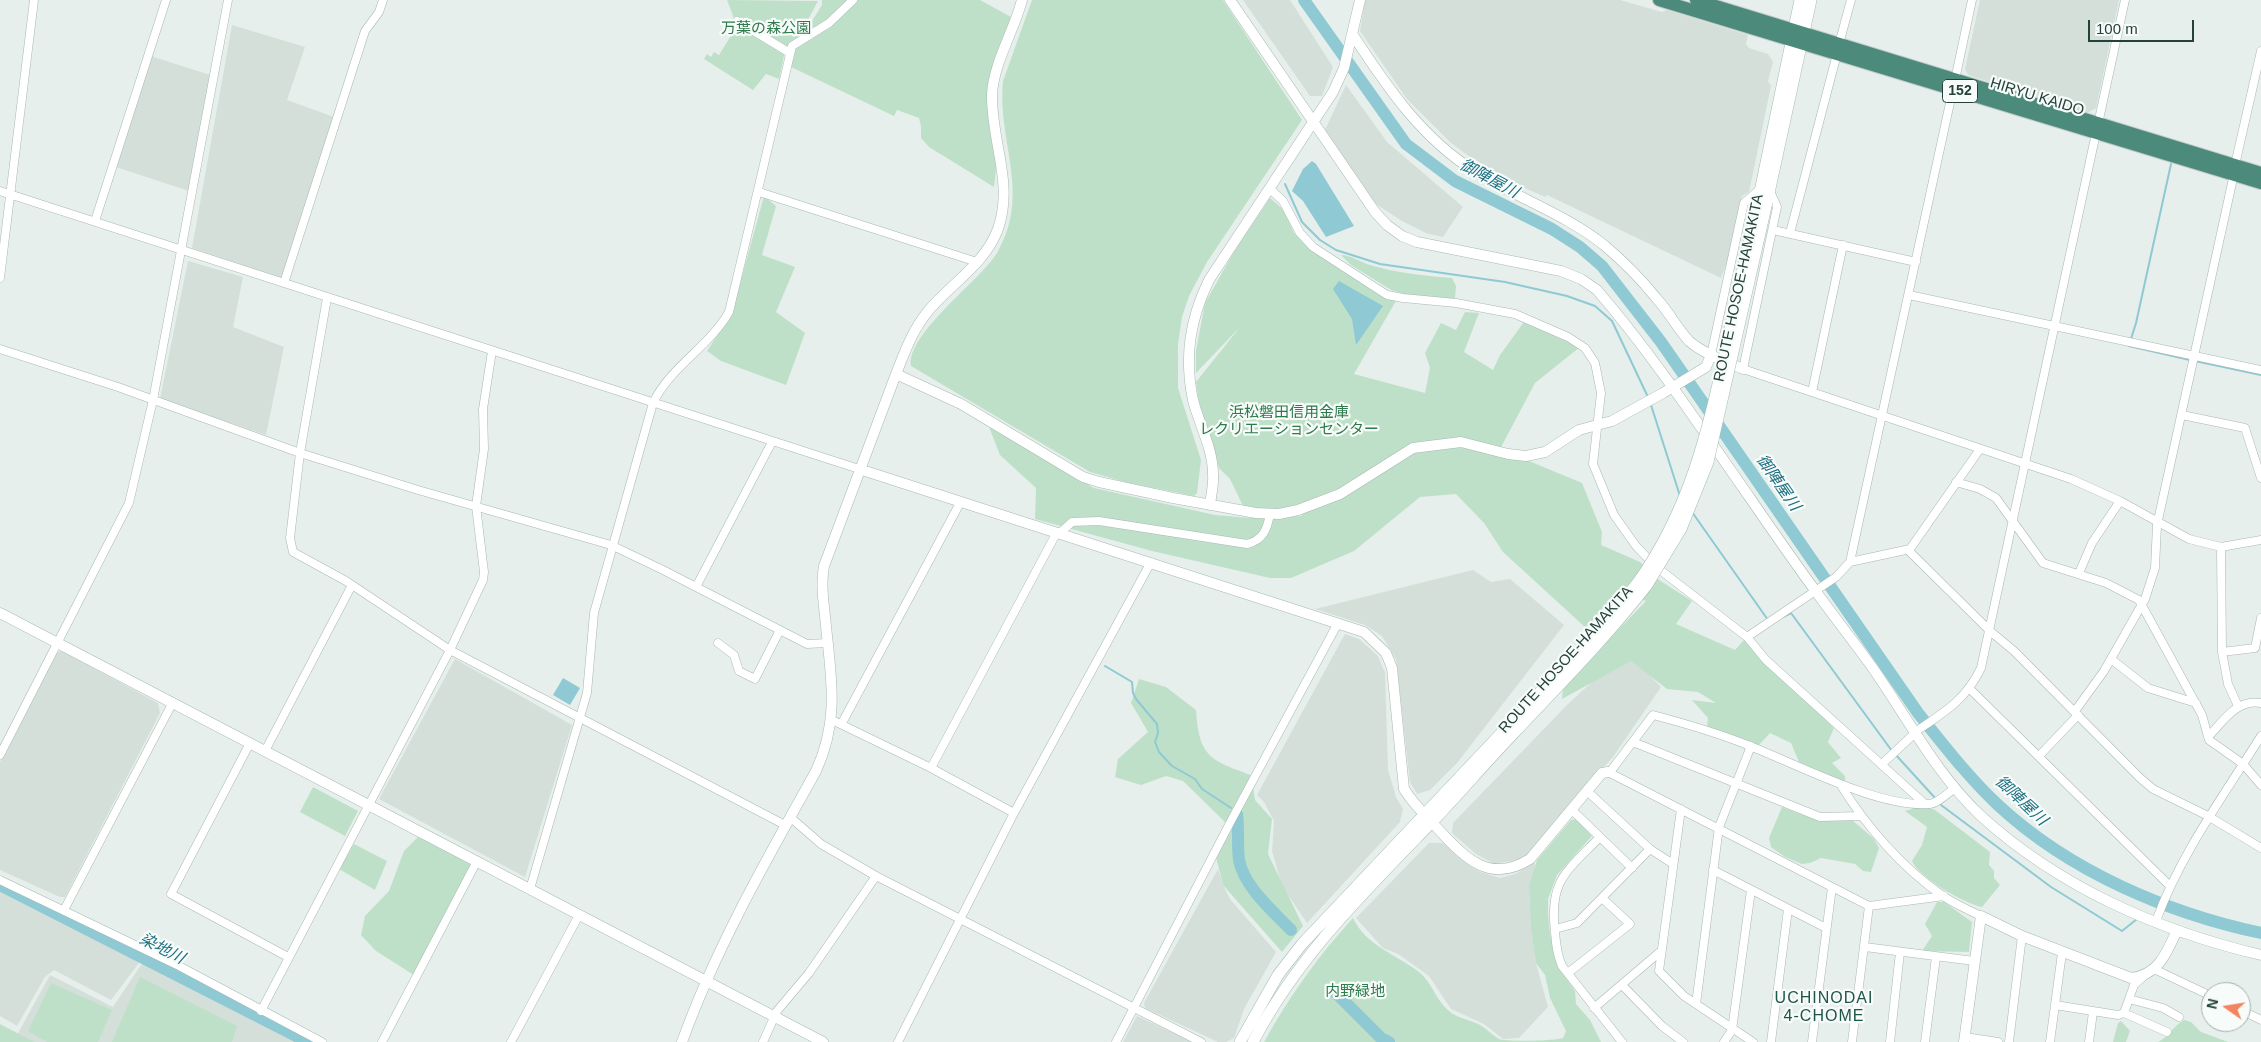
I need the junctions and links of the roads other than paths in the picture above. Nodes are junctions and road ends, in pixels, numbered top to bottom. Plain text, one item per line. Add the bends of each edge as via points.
1 (34, 0) edge
2 (166, 0) edge
3 (228, 0) edge
4 (383, 0) edge
5 (853, 0) edge
6 (1022, 0) edge
7 (1230, 0) edge
8 (1360, 0) edge
9 (1659, 0) edge
10 (1696, 0) edge
11 (1800, 0) edge
12 (1811, 0) edge
13 (1851, 0) edge
14 (1972, 0) edge
15 (2125, 0) edge
16 (737, 21) dead end
17 (1798, 37) junction
18 (1352, 39) junction
19 (1838, 49) junction
20 (2261, 50) edge
21 (790, 53) junction
22 (1954, 85) junction
23 (1313, 122) junction
24 (2097, 128) junction
25 (2234, 170) junction
26 (2261, 173) edge
27 (2261, 183) edge
28 (1766, 188) junction
29 (1270, 189) junction
30 (0, 191) edge
31 (759, 192) junction
32 (11, 193) junction
33 (95, 221) junction
34 (1773, 230) junction
35 (1790, 233) junction
36 (1843, 245) junction
37 (182, 250) junction
38 (977, 262) junction
39 (1916, 262) junction
40 (0, 278) edge
41 (284, 284) junction
42 (1909, 295) junction
43 (327, 298) junction
44 (2055, 326) junction
45 (0, 349) edge
46 (492, 351) junction
47 (1711, 355) junction
48 (2194, 358) junction
49 (1743, 369) junction
50 (2261, 370) edge
51 (896, 374) junction
52 (1675, 385) junction
53 (1812, 392) junction
54 (153, 400) junction
55 (653, 403) junction
56 (2182, 415) junction
57 (1883, 416) junction
58 (1597, 426) junction
59 (772, 442) junction
60 (1980, 449) junction
61 (300, 453) junction
62 (2025, 463) junction
63 (859, 469) junction
64 (2261, 478) edge
65 (1956, 482) junction
66 (2120, 501) junction
67 (960, 503) junction
68 (1210, 505) junction
69 (476, 506) junction
70 (1270, 514) junction
71 (2013, 521) junction
72 (2159, 522) junction
73 (1058, 533) junction
74 (2261, 540) edge
75 (611, 545) junction
76 (2221, 547) junction
77 (1908, 550) junction
78 (1151, 562) junction
79 (1850, 562) junction
80 (2079, 573) junction
81 (352, 586) junction
82 (696, 587) junction
83 (1815, 591) junction
84 (2142, 603) junction
85 (0, 613) edge
86 (2261, 618) edge
87 (1338, 623) junction
88 (780, 630) junction
89 (1990, 631) junction
90 (1747, 637) junction
91 (718, 643) dead end
92 (827, 643) junction
93 (58, 644) junction
94 (450, 650) junction
95 (2222, 652) junction
96 (2111, 659) junction
97 (1970, 689) junction
98 (173, 702) junction
99 (2196, 703) junction
100 (2261, 703) edge
101 (2238, 706) junction
102 (2076, 713) junction
103 (580, 720) junction
104 (837, 721) junction
105 (1917, 732) junction
106 (2209, 736) junction
107 (2261, 736) edge
108 (1633, 742) junction
109 (250, 743) junction
110 (1751, 746) junction
111 (265, 751) junction
112 (0, 755) edge
113 (2039, 756) junction
114 (1882, 764) junction
115 (2242, 764) junction
116 (931, 768) junction
117 (1609, 772) junction
118 (1736, 783) junction
119 (1840, 784) junction
120 (2261, 785) edge
121 (1954, 788) junction
122 (1587, 792) junction
123 (1926, 804) junction
124 (369, 805) junction
125 (1681, 809) junction
126 (1572, 810) junction
127 (1014, 813) junction
128 (1860, 816) junction
129 (2208, 816) junction
130 (1428, 818) junction
131 (788, 821) junction
132 (1719, 828) junction
133 (1600, 837) junction
134 (2261, 848) edge
135 (1650, 849) junction
136 (477, 861) junction
137 (1673, 864) junction
138 (1632, 868) junction
139 (1713, 870) junction
140 (876, 876) junction
141 (0, 880) edge
142 (1832, 888) junction
143 (530, 889) junction
144 (2169, 889) junction
145 (1751, 890) junction
146 (1944, 896) junction
147 (1602, 898) junction
148 (1869, 906) junction
149 (1788, 909) junction
150 (64, 910) junction
151 (579, 915) junction
152 (1980, 916) junction
153 (961, 918) junction
154 (2158, 918) junction
155 (1826, 928) junction
156 (1555, 929) junction
157 (2176, 930) junction
158 (2022, 936) junction
159 (1864, 947) junction
160 (1661, 952) junction
161 (1900, 952) junction
162 (2062, 953) junction
163 (2261, 955) edge
164 (288, 957) junction
165 (1936, 957) junction
166 (1650, 961) junction
167 (1974, 961) junction
168 (1659, 971) junction
169 (2150, 972) junction
170 (1568, 973) junction
171 (705, 980) junction
172 (1622, 985) junction
173 (2201, 992) edge
174 (2129, 999) junction
175 (1696, 1004) junction
176 (2055, 1005) junction
177 (1134, 1007) junction
178 (1594, 1008) junction
179 (261, 1011) junction
180 (2093, 1012) junction
181 (2124, 1013) junction
182 (774, 1016) junction
183 (2179, 1018) dead end
184 (1732, 1030) junction
185 (2167, 1032) dead end
186 (1964, 1039) edge
187 (819, 1041) edge
188 (322, 1042) edge
189 (382, 1042) edge
190 (511, 1042) edge
191 (682, 1042) edge
192 (763, 1042) edge
193 (898, 1042) edge
194 (1116, 1042) edge
195 (1201, 1042) edge
196 (1240, 1042) edge
197 (1253, 1042) edge
198 (1622, 1042) edge
199 (1683, 1042) edge
200 (1724, 1042) edge
201 (1752, 1042) edge
202 (1771, 1042) edge
203 (1812, 1042) edge
204 (1852, 1042) edge
205 (1890, 1042) edge
206 (1925, 1042) edge
207 (1998, 1042) edge
208 (2009, 1042) edge
209 (2050, 1042) edge
210 (2089, 1042) edge

1 - 32 street
2 - 33 street
3 - 37 street
4 - 41 street via 365,32
5 - 21 street via 829,23 792,46
6 - 38 street via 993,89 993,118 1005,184 1003,209 993,239
7 - 23 street
8 - 18 street
9 - 17 highway, HIRYU KAIDO / 152
10 - 17 highway, HIRYU KAIDO / 152
11 - 17 main road, ROUTE HOSOE-HAMAKITA
12 - 17 main road, ROUTE HOSOE-HAMAKITA
13 - 19 street
14 - 22 street
15 - 24 street
16 - 21 street
17 - 19 highway, HIRYU KAIDO / 152
17 - 28 main road, ROUTE HOSOE-HAMAKITA
18 - 23 street via 1333,92
18 - 47 street via 1412,117 1442,148 1476,172 1603,244 1633,271 1689,340
19 - 22 highway, HIRYU KAIDO / 152
19 - 35 street
20 - 25 street
21 - 31 street
22 - 24 highway, HIRYU KAIDO / 152
22 - 39 street
23 - 29 street
23 - 52 street via 1365,198 1386,224 1402,236 1417,242 1561,271 1580,279 1597,290
24 - 25 highway, HIRYU KAIDO / 152
24 - 44 street
25 - 26 highway, HIRYU KAIDO / 152
25 - 27 highway, HIRYU KAIDO / 152
25 - 48 street
28 - 34 street via 1777,207
28 - 47 street via 1744,203
28 - 130 main road, ROUTE HOSOE-HAMAKITA, bridge via 1698,464 1643,583
29 - 58 street via 1282,201 1300,233 1314,247 1387,294 1515,314 1578,343 1598,372 1601,393
29 - 68 street via 1209,280 1190,333 1189,375 1213,474
30 - 32 street
31 - 38 street
31 - 55 street via 729,312 714,335 667,380
32 - 33 street
32 - 40 street
33 - 37 street
34 - 35 street
34 - 49 street
35 - 36 street
36 - 39 street
36 - 53 street
37 - 41 street
37 - 54 street
38 - 51 street via 922,320 906,347
39 - 42 street
41 - 43 street
42 - 44 street
42 - 57 street
43 - 46 street
43 - 61 street
44 - 48 street
44 - 62 street
45 - 54 street
46 - 55 street
46 - 69 street via 483,409 484,449
47 - 49 street
47 - 52 street via 1706,367
48 - 50 street
48 - 56 street
49 - 53 street
51 - 63 street
51 - 68 street via 961,404 1083,477
52 - 58 street via 1612,421
52 - 83 street
53 - 57 street
54 - 61 street
54 - 93 street via 129,503
55 - 59 street
55 - 75 street
56 - 64 street via 2244,428
56 - 72 street
57 - 60 street
57 - 79 street
58 - 70 street via 1578,430 1545,452 1526,456 1461,442 1413,448 1340,494 1298,510
58 - 90 street via 1593,464 1622,528 1654,566
59 - 63 street
59 - 82 street
60 - 62 street
60 - 65 street
61 - 69 street
61 - 81 street via 291,547 295,553
62 - 66 street
62 - 71 street
63 - 67 street
63 - 92 street via 824,566
65 - 71 street via 1996,498
65 - 77 street
66 - 72 street
66 - 80 street via 2092,544
67 - 73 street
67 - 104 street
68 - 70 street
69 - 75 street
69 - 94 street via 483,580
70 - 73 street via 1264,534 1258,541 1247,544 1099,521 1072,522
71 - 80 street via 2043,564
71 - 89 street
72 - 76 street via 2185,537
72 - 84 street via 2156,525 2156,568
73 - 78 street
73 - 116 street
74 - 76 street
75 - 82 street
75 - 103 street via 594,613 587,693
76 - 95 street
77 - 79 street
77 - 89 street
78 - 87 street
78 - 127 street
79 - 83 street via 1836,577
80 - 84 street via 2106,583
81 - 94 street
81 - 111 street
82 - 88 street
83 - 90 street
83 - 105 street
84 - 96 street
84 - 99 street
85 - 93 street
86 - 95 street via 2255,648
87 - 130 street via 1364,632 1386,653 1393,677 1404,789
87 - 177 street
88 - 91 street via 754,679 739,671 734,655
88 - 92 street via 810,645
89 - 97 street via 1981,668
89 - 102 street
90 - 114 street via 1766,660
92 - 104 street
93 - 98 street
93 - 112 street
94 - 103 street
94 - 124 street
95 - 101 street via 2228,684
96 - 99 street via 2148,688
96 - 102 street
97 - 105 street
97 - 113 street
98 - 109 street
98 - 150 street
99 - 106 street
100 - 101 street via 2249,702
101 - 106 street
102 - 113 street
102 - 129 street via 2153,789
103 - 131 street
103 - 143 street
104 - 116 street
104 - 131 street
105 - 114 street
105 - 121 street
106 - 115 street via 2209,740
107 - 115 street
108 - 110 street via 1653,715 1703,728
108 - 117 street
108 - 118 street
109 - 111 street
109 - 164 street via 171,894
110 - 118 street
110 - 119 street
111 - 124 street
113 - 144 street
114 - 123 street
115 - 120 street
115 - 129 street
116 - 127 street
117 - 122 street via 1602,774
117 - 125 street
118 - 128 street via 1820,817
118 - 132 street
119 - 123 street via 1887,799 1913,805
119 - 128 street
121 - 123 street via 1932,804
121 - 154 street via 1981,816 2043,866 2095,895
122 - 126 street
122 - 135 street
124 - 136 street
124 - 164 street
125 - 132 street
125 - 137 street
126 - 130 street via 1530,859 1503,869 1474,863
126 - 133 street
127 - 153 street
128 - 146 street via 1919,877
129 - 134 street
129 - 144 street
130 - 196 main road, ROUTE HOSOE-HAMAKITA via 1302,944 1278,975
130 - 197 main road, ROUTE HOSOE-HAMAKITA via 1314,948 1272,1006
131 - 140 street
131 - 171 street
132 - 139 street
132 - 142 street
133 - 138 street
133 - 156 street via 1560,881 1553,901
135 - 137 street
135 - 138 street
136 - 143 street
136 - 189 street
137 - 160 street
138 - 147 street
139 - 145 street
139 - 175 street
140 - 153 street
140 - 182 street via 814,967
141 - 150 street
142 - 148 street
142 - 155 street
143 - 151 street
144 - 154 street
145 - 149 street
145 - 184 street
146 - 148 street
146 - 152 street
147 - 156 street via 1577,923
147 - 170 street via 1630,924
148 - 159 street
149 - 155 street
149 - 202 street
150 - 179 street via 179,966
151 - 171 street
151 - 190 street
152 - 158 street
152 - 167 street
153 - 177 street
153 - 193 street
154 - 157 street
155 - 203 street
156 - 170 street via 1559,959
157 - 163 street
157 - 169 street via 2166,957
158 - 162 street
158 - 208 street
159 - 161 street
159 - 204 street
160 - 166 street
160 - 168 street
161 - 165 street
161 - 205 street
162 - 169 street via 2128,977
162 - 176 street
164 - 179 street
165 - 167 street
165 - 206 street
166 - 168 street
166 - 172 street
167 - 186 street
168 - 175 street
169 - 173 street
169 - 174 street via 2135,983
170 - 178 street
171 - 182 street
171 - 191 street
172 - 178 street
172 - 199 street via 1662,1026
174 - 181 street
174 - 183 street via 2163,1008
175 - 184 street
176 - 180 street
176 - 209 street
177 - 194 street
177 - 195 street
178 - 198 street
179 - 188 street
180 - 181 street
180 - 210 street
181 - 185 street
182 - 187 street
182 - 192 street
184 - 200 street
184 - 201 street
186 - 207 street

